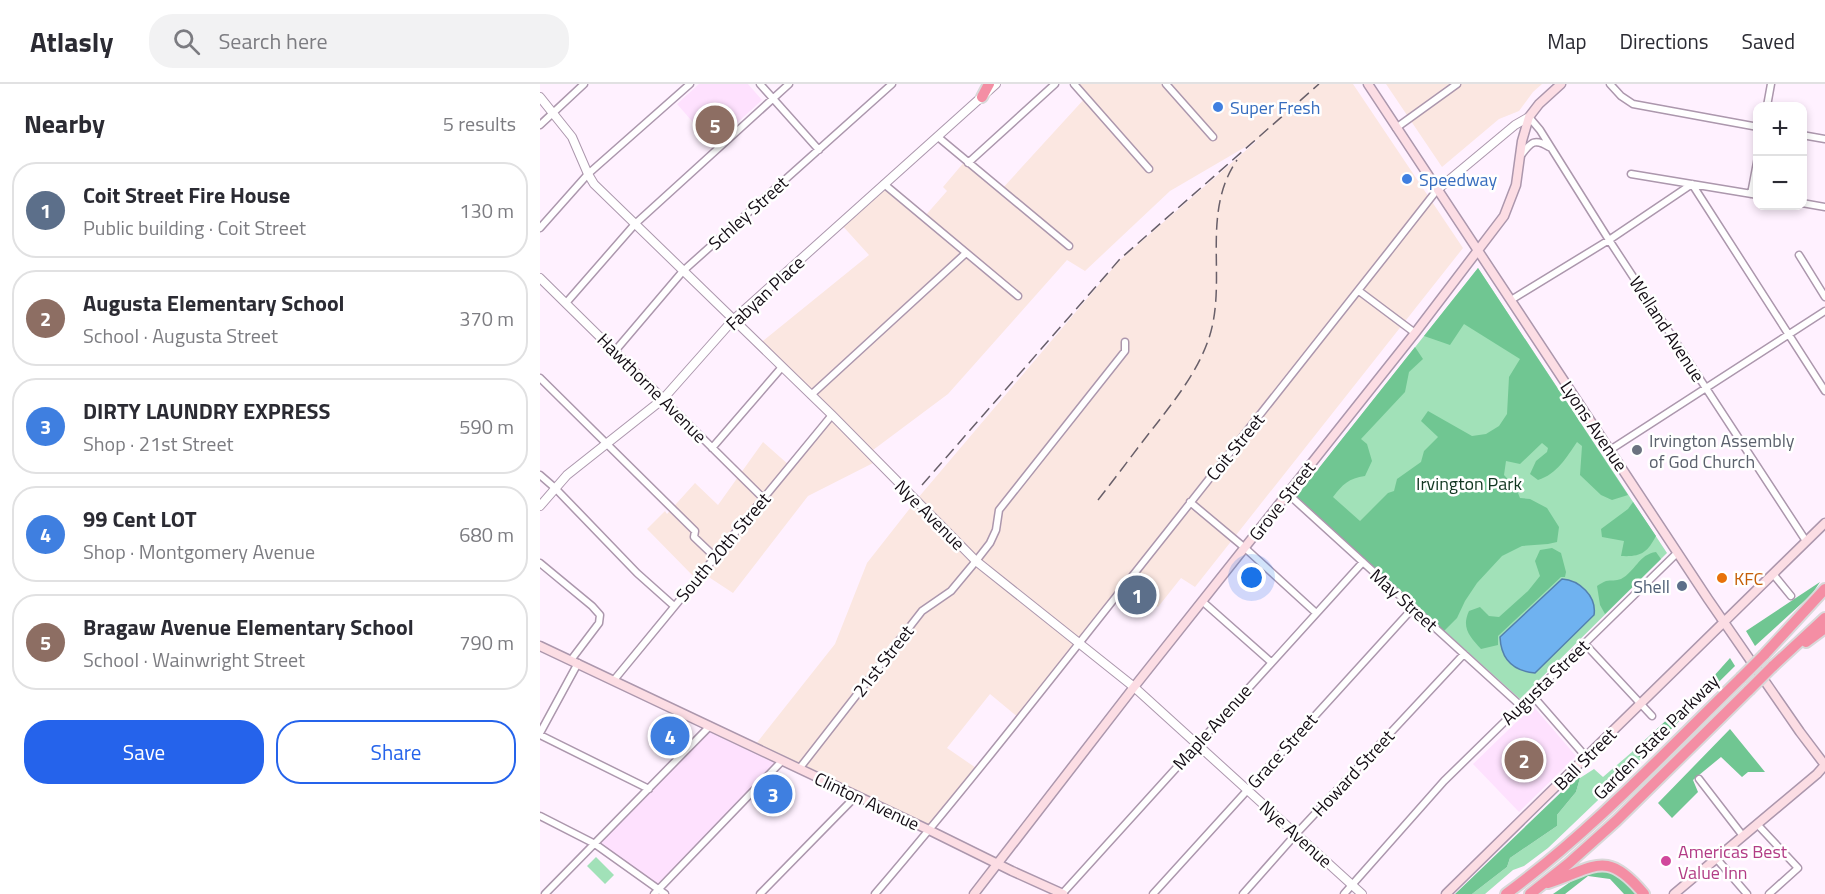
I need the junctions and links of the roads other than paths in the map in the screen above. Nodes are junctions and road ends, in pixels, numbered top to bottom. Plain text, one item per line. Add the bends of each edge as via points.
1 (584, 84) edge
2 (690, 84) edge
3 (760, 84) edge
4 (789, 84) edge
5 (892, 84) edge
6 (989, 84) edge
7 (996, 84) edge
8 (1055, 84) edge
9 (1074, 84) edge
10 (1166, 84) edge
11 (1368, 84) edge
12 (1457, 84) edge
13 (1561, 84) edge
14 (1610, 84) edge
15 (1771, 84) edge
16 (540, 97) edge
17 (982, 97) junction
18 (773, 99) junction
19 (1768, 102) edge
20 (553, 112) junction
21 (1529, 117) junction
22 (540, 125) edge
23 (1753, 126) edge
24 (1396, 128) junction
25 (1807, 136) edge
26 (938, 137) junction
27 (1213, 137) dead end
28 (1825, 139) edge
29 (1551, 148) junction
30 (819, 150) junction
31 (1520, 157) junction
32 (968, 163) junction
33 (1149, 169) dead end
34 (588, 174) junction
35 (1631, 174) dead end
36 (884, 184) junction
37 (1692, 184) junction
38 (1437, 190) junction
39 (1753, 195) edge
40 (1807, 204) edge
41 (1825, 207) edge
42 (635, 224) junction
43 (540, 228) edge
44 (1609, 240) junction
45 (1069, 246) dead end
46 (1478, 250) junction
47 (966, 253) junction
48 (1799, 255) dead end
49 (683, 271) junction
50 (540, 278) edge
51 (1359, 291) junction
52 (1018, 296) dead end
53 (1825, 297) edge
54 (1511, 300) junction
55 (566, 303) junction
56 (1825, 311) edge
57 (733, 320) junction
58 (1415, 333) junction
59 (1788, 335) junction
60 (1125, 342) dead end
61 (615, 351) junction
62 (782, 367) junction
63 (540, 378) edge
64 (1706, 388) junction
65 (1825, 391) edge
66 (811, 395) junction
67 (663, 399) junction
68 (832, 415) junction
69 (606, 443) junction
70 (712, 448) junction
71 (1610, 450) junction
72 (540, 475) edge
73 (555, 488) junction
74 (1287, 494) junction
75 (763, 498) junction
76 (1190, 502) junction
77 (540, 506) edge
78 (1825, 523) edge
79 (1806, 541) junction
80 (1245, 548) junction
81 (1677, 553) junction
82 (715, 557) junction
83 (976, 561) junction
84 (540, 562) edge
85 (1363, 562) junction
86 (1773, 574) junction
87 (1825, 589) edge
88 (1791, 596) dead end
89 (1825, 598) edge
90 (1202, 601) junction
91 (674, 606) junction
92 (1413, 608) junction
93 (1316, 612) junction
94 (1825, 618) edge
95 (1723, 622) junction
96 (1825, 628) edge
97 (1079, 643) junction
98 (1585, 645) junction
99 (540, 646) edge
100 (1464, 654) junction
101 (1764, 655) junction
102 (574, 661) junction
103 (1271, 662) junction
104 (1772, 667) junction
105 (614, 680) junction
106 (1134, 687) junction
107 (1532, 695) junction
108 (1641, 703) junction
109 (1521, 706) junction
110 (1652, 716) dead end
111 (710, 726) junction
112 (540, 734) edge
113 (1197, 744) junction
114 (1587, 758) junction
115 (782, 761) junction
116 (1825, 765) edge
117 (799, 769) junction
118 (1699, 779) dead end
119 (649, 789) junction
120 (1247, 790) junction
121 (856, 796) junction
122 (540, 816) edge
123 (1757, 824) junction
124 (929, 830) junction
125 (1296, 834) junction
126 (1743, 836) junction
127 (595, 844) junction
128 (1716, 858) junction
129 (997, 864) junction
130 (1352, 885) junction
131 (1542, 885) junction
132 (656, 892) edge
133 (545, 894) edge
134 (665, 894) edge
135 (760, 894) edge
136 (875, 894) edge
137 (974, 894) edge
138 (1063, 894) edge
139 (1153, 894) edge
140 (1243, 894) edge
141 (1344, 894) edge
142 (1362, 894) edge
143 (1446, 894) edge
144 (1506, 894) edge
145 (1530, 894) edge
146 (1644, 894) edge
147 (1674, 894) edge
148 (1747, 894) edge
149 (1768, 894) edge

1 - 20 street
2 - 34 street
3 - 18 street
4 - 18 street
5 - 30 street, Schley Street
6 - 17 highway
7 - 17 street, Fabyan Place
8 - 32 street
9 - 33 street
10 - 27 street
11 - 24 main road, Lyons Avenue
12 - 24 street
13 - 21 main road, Coit Street
14 - 23 street via 1633,104
15 - 19 street
16 - 20 street, Nye Avenue
17 - 26 street, Fabyan Place
18 - 30 street
18 - 42 street
20 - 22 street
20 - 34 street, Nye Avenue via 572,137
21 - 29 street, Welland Avenue
21 - 31 main road, Grove Street
21 - 38 street, Coit Street
24 - 38 main road, Lyons Avenue
25 - 28 street
26 - 32 street
26 - 36 street, Fabyan Place
29 - 31 street via 1543,143 1530,143
29 - 44 street, Welland Avenue
30 - 49 street, Schley Street
31 - 46 main road, Grove Street via 1508,209
32 - 45 street
34 - 42 street, Nye Avenue
34 - 43 street
35 - 37 street
36 - 47 street
36 - 57 street, Fabyan Place
37 - 39 street
37 - 44 street
37 - 59 street
38 - 46 main road, Lyons Avenue
38 - 51 street, Coit Street
40 - 41 street
42 - 49 street, Nye Avenue
42 - 55 street
44 - 54 street
44 - 64 street, Welland Avenue
46 - 54 main road, Lyons Avenue
46 - 58 main road, Grove Street
47 - 52 street
47 - 66 street
48 - 53 street
49 - 57 street, Nye Avenue
49 - 61 street, Schley Street
50 - 55 street, Hawthorne Avenue
51 - 58 street
51 - 76 street, Coit Street
54 - 71 main road, Lyons Avenue
55 - 61 street, Hawthorne Avenue
56 - 59 street
57 - 62 street, Nye Avenue
57 - 67 street, Fabyan Place
58 - 74 main road, Grove Street
59 - 64 street
59 - 65 street
60 - 83 street, 21st Street via 1125,351 999,510 996,530
61 - 67 street, Hawthorne Avenue
62 - 66 street, Nye Avenue
62 - 70 street
63 - 69 street
64 - 71 street
64 - 79 street, Welland Avenue
66 - 68 street, Nye Avenue
67 - 69 street, Fabyan Place
67 - 70 street, Hawthorne Avenue
68 - 75 street, South 20th Street
68 - 83 street, Nye Avenue
69 - 73 street, Fabyan Place
69 - 82 street via 695,531 694,537
70 - 75 street, Hawthorne Avenue
71 - 81 main road, Lyons Avenue
72 - 73 street
73 - 77 street, Fabyan Place
73 - 91 street
74 - 80 main road, Grove Street
74 - 85 street, May Street
75 - 82 street, South 20th Street
76 - 80 street
76 - 97 street, Coit Street
78 - 79 main road, Ball Street
79 - 86 main road, Ball Street
80 - 90 main road, Grove Street
80 - 93 street
81 - 95 main road, Lyons Avenue
81 - 98 street, Augusta Street
82 - 91 street, South 20th Street
83 - 97 street, Nye Avenue
83 - 117 street, 21st Street via 951,591 922,610
84 - 102 street via 600,615 599,623
85 - 92 street, May Street
85 - 93 street, Maple Avenue
86 - 88 street
86 - 95 main road, Ball Street
87 - 101 highway
89 - 101 highway, Garden State Parkway
90 - 103 street
90 - 106 main road, Grove Street
91 - 105 street, South 20th Street
92 - 100 street, May Street
92 - 120 street, Grace Street
93 - 103 street, Maple Avenue
94 - 104 highway, Garden State Parkway
95 - 108 main road, Ball Street
95 - 116 main road, Lyons Avenue
96 - 104 highway
97 - 106 street, Nye Avenue
97 - 124 street, Coit Street
98 - 107 street, Augusta Street
98 - 108 street
99 - 102 main road, Clinton Avenue
100 - 109 street, May Street
100 - 125 street, Howard Street
101 - 144 highway, Garden State Parkway, bridge via 1593,823
102 - 105 main road, Clinton Avenue
102 - 112 street
103 - 113 street, Maple Avenue
104 - 131 highway, Garden State Parkway, bridge via 1616,820
105 - 111 main road, Clinton Avenue
106 - 113 street, Nye Avenue
106 - 129 main road, Grove Street
107 - 109 street, Augusta Street
107 - 114 street
108 - 110 street
108 - 114 main road, Ball Street
109 - 130 street, Augusta Street via 1444,782
111 - 115 main road, Clinton Avenue
111 - 119 street
112 - 119 street
113 - 120 street, Nye Avenue
113 - 138 street, Maple Avenue
114 - 143 main road, Ball Street
115 - 117 main road, Clinton Avenue
115 - 132 street
116 - 123 main road
117 - 121 main road, Clinton Avenue
118 - 126 street
119 - 127 street
120 - 125 street, Nye Avenue
120 - 139 street, Grace Street
121 - 124 main road, Clinton Avenue
121 - 135 street
122 - 127 street
123 - 126 main road
123 - 149 street via 1798,868
124 - 129 main road, Clinton Avenue
124 - 136 street, Coit Street
125 - 130 street, Nye Avenue
125 - 140 street, Howard Street
126 - 128 main road
127 - 132 street
127 - 133 street
128 - 147 main road
128 - 148 street
129 - 137 main road, Grove Street
129 - 138 main road, Clinton Avenue
130 - 141 street, Augusta Street
130 - 142 street, Nye Avenue
131 - 145 highway
131 - 146 highway via 1590,867 1604,866 1623,872
132 - 134 street

